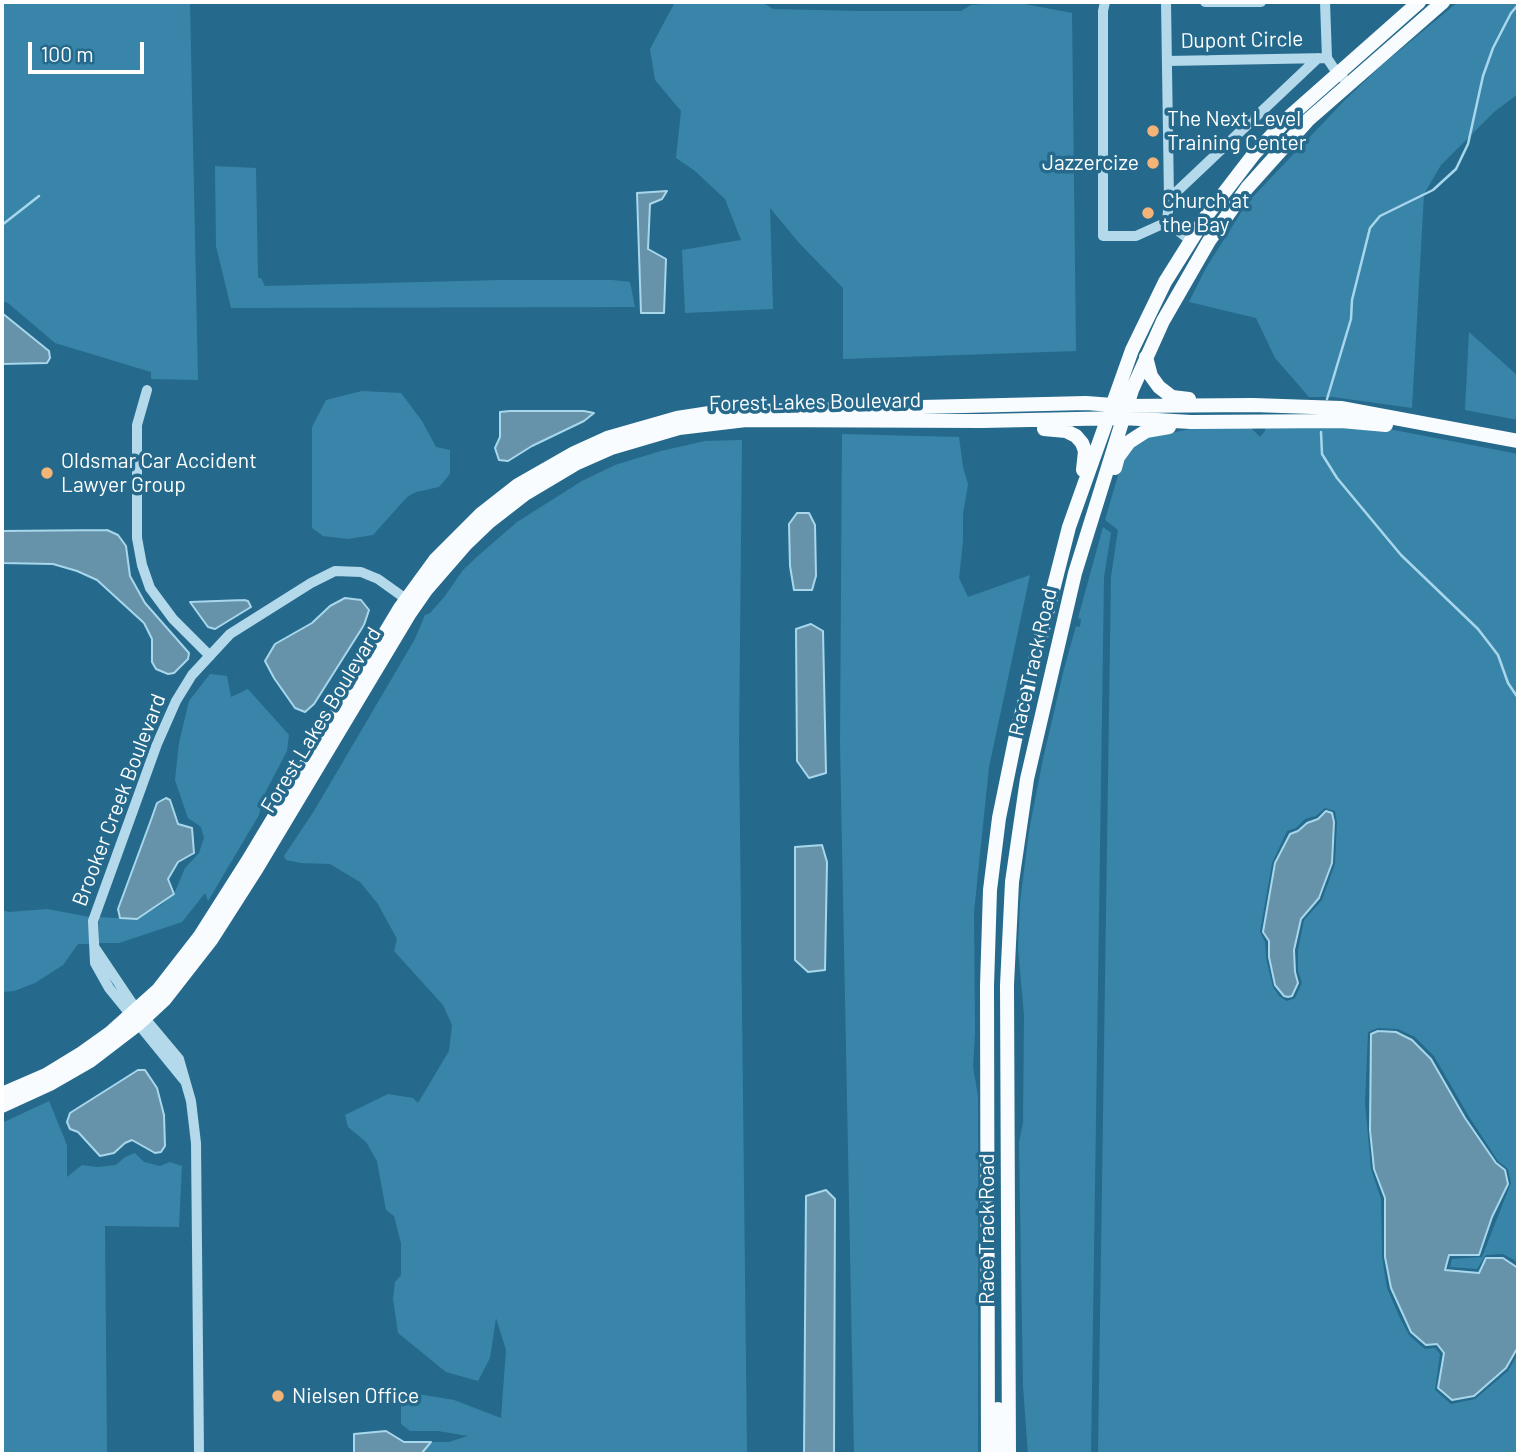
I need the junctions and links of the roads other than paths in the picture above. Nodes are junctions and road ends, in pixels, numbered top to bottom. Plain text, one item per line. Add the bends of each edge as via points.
1 (1105, 2) edge
2 (1166, 2) edge
3 (1205, 2) edge
4 (1261, 2) edge
5 (1325, 2) edge
6 (1419, 2) edge
7 (1443, 2) edge
8 (1322, 58) junction
9 (1167, 61) junction
10 (1337, 73) junction
11 (1349, 83) junction
12 (1169, 199) junction
13 (1167, 222) junction
14 (1190, 240) junction
15 (1146, 357) junction
16 (147, 390) dead end
17 (1264, 391) dead end
18 (1111, 404) junction
19 (1253, 405) junction
20 (1284, 406) junction
21 (1350, 410) junction
22 (1124, 412) junction
23 (1106, 419) junction
24 (861, 420) junction
25 (1191, 422) junction
26 (1261, 427) junction
27 (1518, 441) edge
28 (1518, 450) edge
29 (1081, 489) junction
30 (406, 599) junction
31 (1048, 600) junction
32 (1068, 604) junction
33 (1076, 622) dead end
34 (1060, 635) junction
35 (210, 656) junction
36 (1037, 732) junction
37 (137, 1017) junction
38 (2, 1094) edge
39 (2, 1106) edge
40 (988, 1325) junction
41 (199, 1454) edge
42 (988, 1454) edge
43 (999, 1454) edge
44 (1009, 1454) edge

1 - 13 street via 1103,236 1136,236
2 - 9 street, Dupont Circle
3 - 4 street, Dupont Circle
5 - 8 street, Dupont Circle
6 - 10 main road, Race Track Road
7 - 11 main road, Race Track Road
8 - 9 street, Dupont Circle
8 - 10 street, Dupont Circle
8 - 12 street, Dupont Circle
9 - 12 street, Dupont Circle
10 - 11 street, Dupont Circle
10 - 14 main road, Race Track Road via 1254,154
11 - 15 main road, Race Track Road via 1308,120 1226,216 1184,281
12 - 13 street, Dupont Circle
13 - 14 street
14 - 18 main road, Race Track Road via 1152,306
15 - 19 main road via 1154,382 1172,397
15 - 22 main road, Race Track Road
16 - 35 street via 136,425 136,538 142,565 150,587 173,619
17 - 20 main road via 1271,401
18 - 22 main road, Forest Lakes Boulevard
18 - 23 main road, Race Track Road
18 - 30 main road, Forest Lakes Boulevard via 744,410 639,427 574,453 518,485 459,535
19 - 20 main road, Forest Lakes Boulevard
19 - 22 main road, Forest Lakes Boulevard
20 - 21 main road, Forest Lakes Boulevard
21 - 26 main road via 1273,415
21 - 27 main road
22 - 23 main road, Forest Lakes Boulevard
22 - 25 main road, Forest Lakes Boulevard
22 - 32 main road, Race Track Road
23 - 24 main road, Forest Lakes Boulevard
23 - 29 main road, Race Track Road
24 - 29 main road via 1066,430 1084,447
24 - 37 main road, Forest Lakes Boulevard via 719,422 679,428 611,448 565,470 489,522 444,567 410,613 190,970
25 - 26 main road, Forest Lakes Boulevard via 1245,421
25 - 32 main road via 1146,431 1121,452 1080,583
26 - 28 main road, Forest Lakes Boulevard via 1370,423
29 - 31 main road, Race Track Road
30 - 35 street, Brooker Creek Boulevard via 362,572 335,572 230,634
30 - 37 main road, Forest Lakes Boulevard via 200,936
31 - 36 main road via 1055,608 1055,619 1032,716
31 - 40 main road, Race Track Road via 999,818 990,890
32 - 34 main road, Race Track Road
33 - 34 main road via 1069,622
34 - 36 main road, Race Track Road
35 - 37 street, Brooker Creek Boulevard via 176,701 157,744 93,921 95,948
36 - 44 main road, Race Track Road via 1016,846 1008,944
37 - 38 main road, Forest Lakes Boulevard via 66,1063
37 - 39 main road, Forest Lakes Boulevard via 72,1072
37 - 41 street, Brooker Creek Boulevard via 184,1080 191,1101 196,1143
40 - 42 main road, Race Track Road
40 - 43 main road via 997,1353

